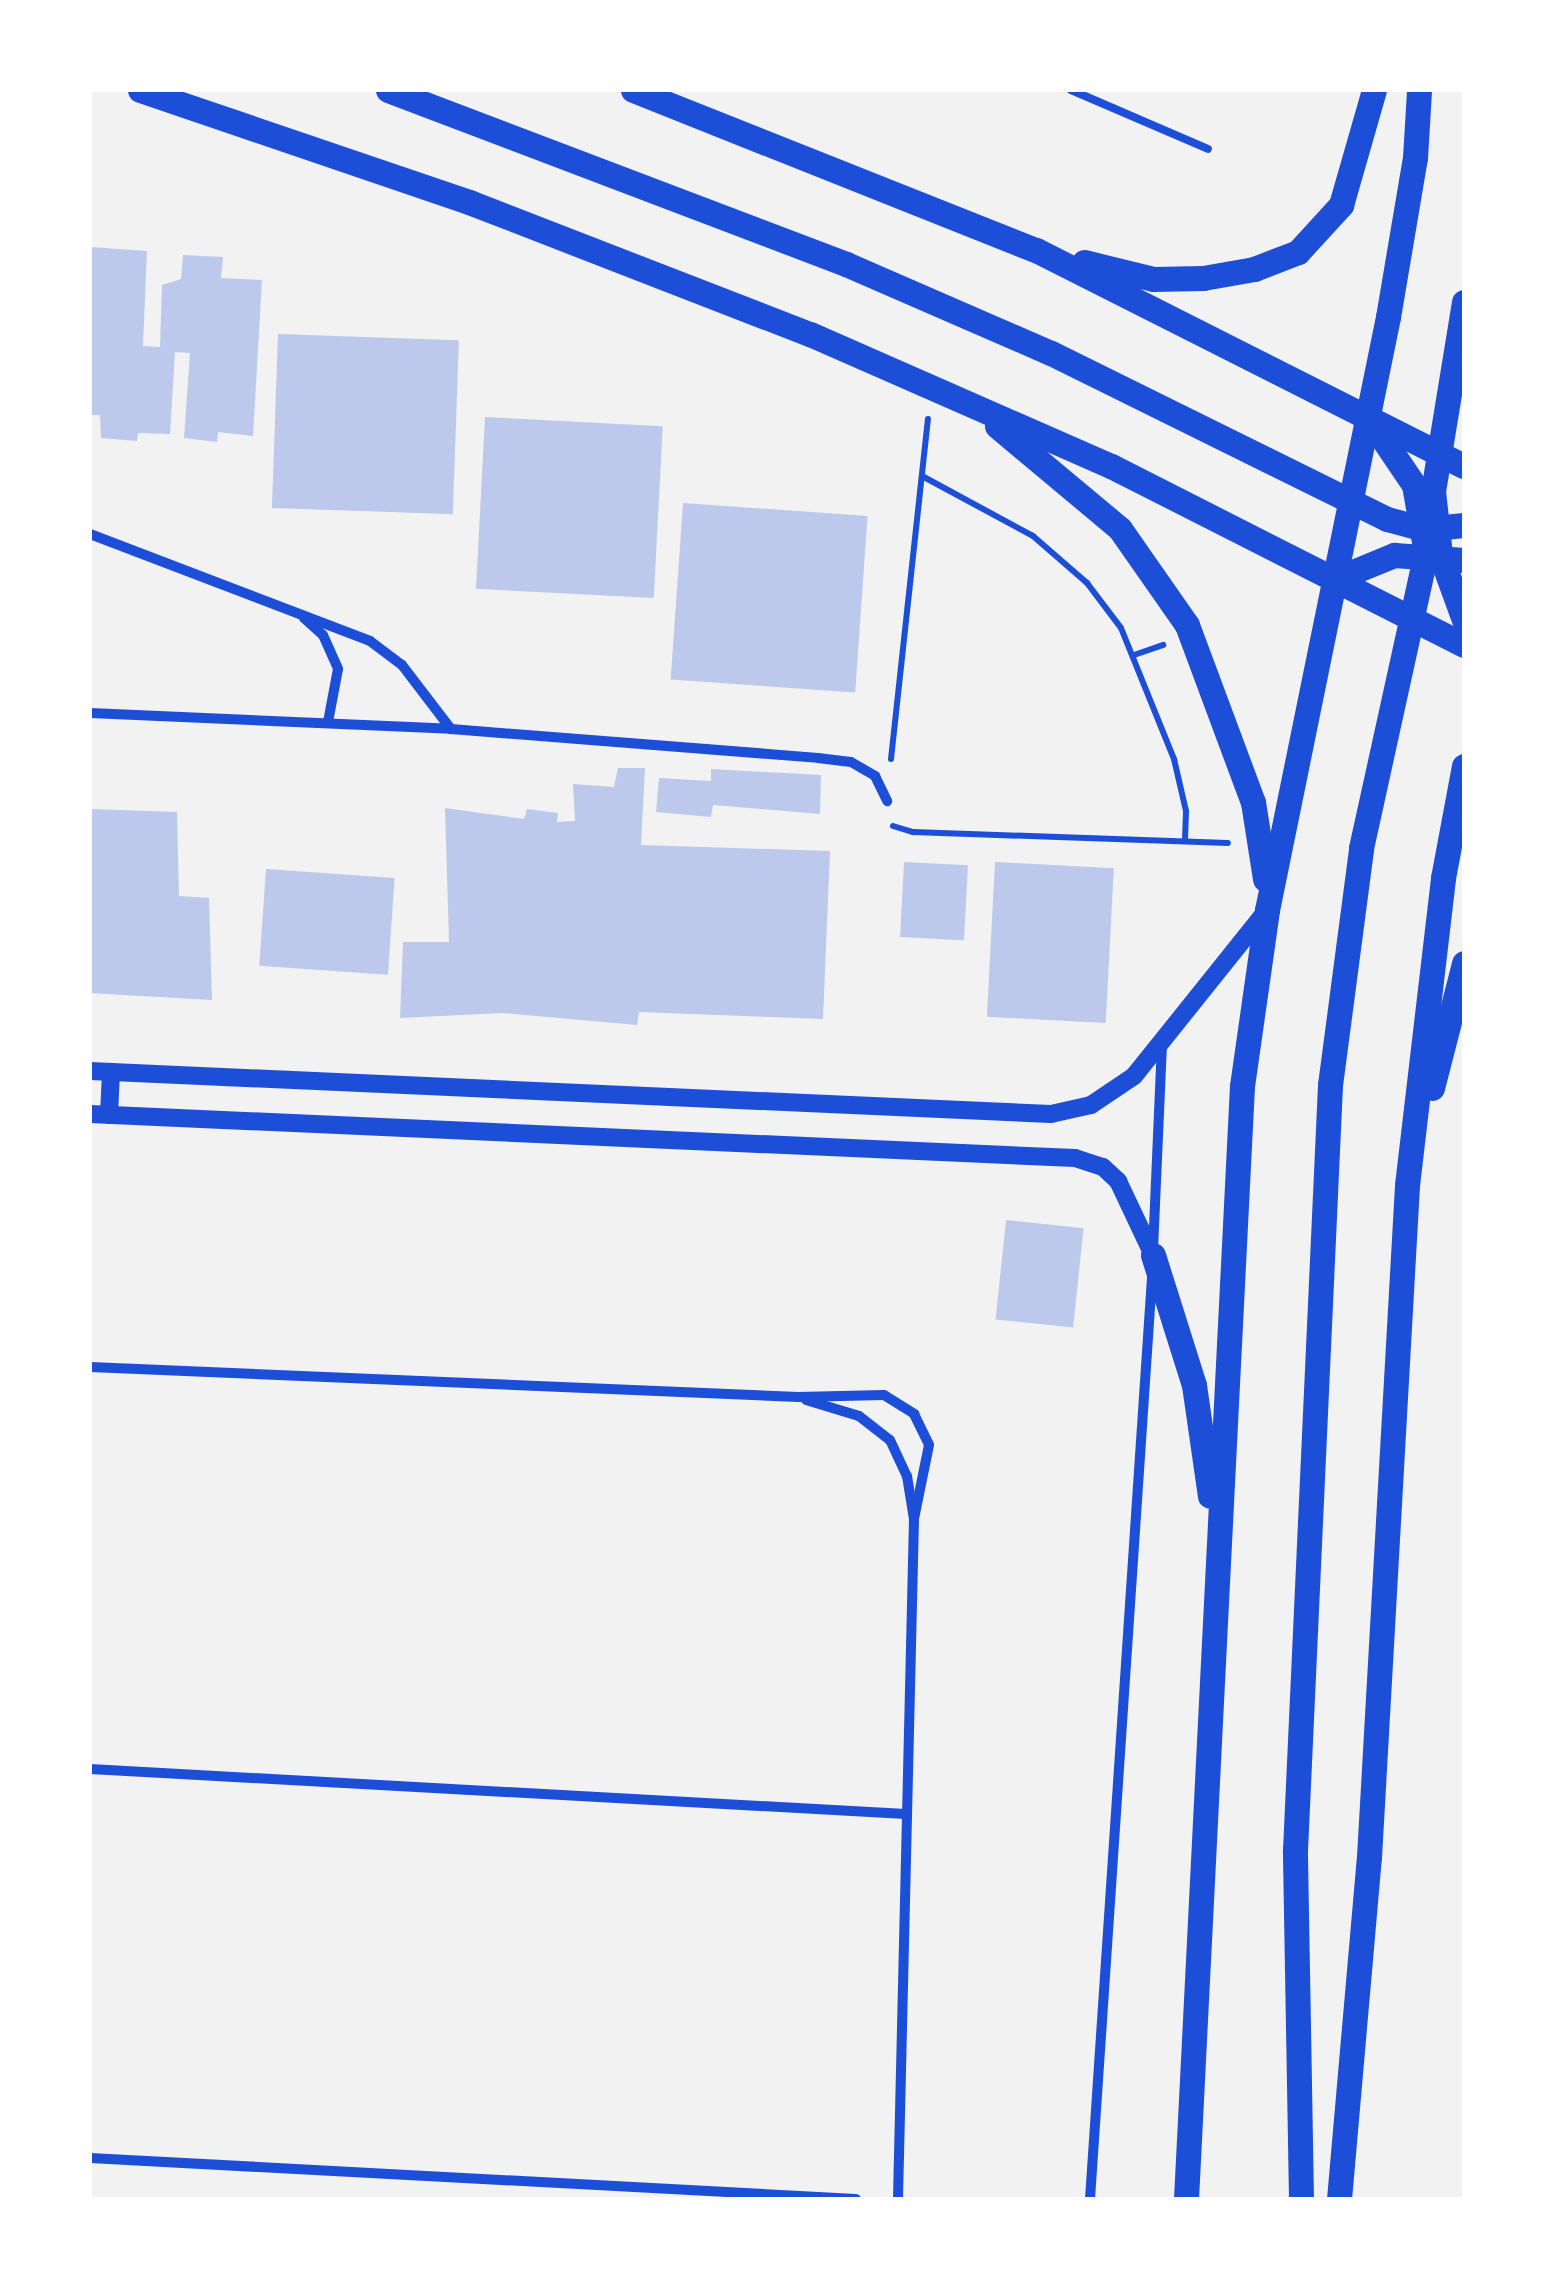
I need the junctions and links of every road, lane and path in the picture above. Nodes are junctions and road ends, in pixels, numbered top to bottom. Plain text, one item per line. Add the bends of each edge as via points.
1 (140, 90) edge
2 (388, 90) edge
3 (633, 90) edge
4 (1071, 90) edge
5 (1374, 90) edge
6 (1419, 90) edge
7 (1208, 149) dead end
8 (1036, 250) junction
9 (1464, 302) edge
10 (932, 388) junction
11 (966, 402) junction
12 (1368, 417) junction
13 (1435, 452) junction
14 (1464, 466) edge
15 (922, 476) junction
16 (1352, 502) junction
17 (1464, 525) edge
18 (90, 534) edge
19 (1438, 545) edge
20 (1338, 578) junction
21 (295, 612) junction
22 (1413, 617) junction
23 (1464, 620) edge
24 (1464, 645) edge
25 (90, 713) edge
26 (328, 722) junction
27 (451, 729) junction
28 (1464, 766) edge
29 (887, 801) junction
30 (1185, 841) junction
31 (1262, 844) junction
32 (1267, 910) junction
33 (1464, 963) edge
34 (1162, 1046) junction
35 (90, 1071) edge
36 (111, 1072) junction
37 (100, 1115) edge
38 (1408, 1185) junction
39 (1153, 1255) junction
40 (90, 1366) edge
41 (798, 1398) junction
42 (914, 1520) junction
43 (1219, 1566) junction
44 (90, 1769) edge
45 (906, 1814) junction
46 (90, 2158) edge
47 (1183, 2193) edge
48 (856, 2199) edge
49 (898, 2199) edge
50 (1090, 2199) edge
51 (1301, 2199) edge
52 (1340, 2199) edge

1 - 10 main road via 504,215
2 - 16 main road via 846,264 1051,353
3 - 8 main road
4 - 7 lane
5 - 8 main road via 1341,206 1298,252 1254,270 1153,279
6 - 12 main road via 1415,158
8 - 12 main road
9 - 13 main road
10 - 11 main road
10 - 15 path
11 - 20 main road
11 - 31 main road via 1120,529 1153,569 1200,649
12 - 13 main road
12 - 16 main road
12 - 19 main road via 1414,485
13 - 14 main road
13 - 19 main road
15 - 29 path
15 - 30 path via 1033,536 1087,583 1121,628 1174,759
16 - 19 main road
16 - 20 main road
17 - 19 main road
18 - 21 street
19 - 20 main road
19 - 22 main road
19 - 23 main road
20 - 22 main road
20 - 32 main road
21 - 26 street via 332,651 339,687
21 - 27 street via 358,635 402,665
22 - 24 main road
22 - 51 main road via 1361,848 1326,1139 1294,1887
25 - 26 street
26 - 27 street
27 - 29 street via 851,762 876,776
28 - 38 main road via 1443,878
29 - 30 path via 893,828 913,832
30 - 31 path
31 - 32 main road
32 - 34 street
32 - 43 main road via 1233,1195
33 - 38 main road
34 - 36 street via 1107,1098 1036,1115
34 - 39 street
35 - 36 street
36 - 37 street
37 - 39 street via 1076,1158 1103,1167 1118,1181
38 - 52 main road via 1369,1857
39 - 43 main road via 1194,1385
39 - 50 street
40 - 41 street
41 - 42 street via 859,1416 890,1440 907,1476
41 - 42 street via 866,1392 914,1414 929,1463
42 - 45 street
43 - 47 main road
44 - 45 street
45 - 49 street
46 - 48 street

